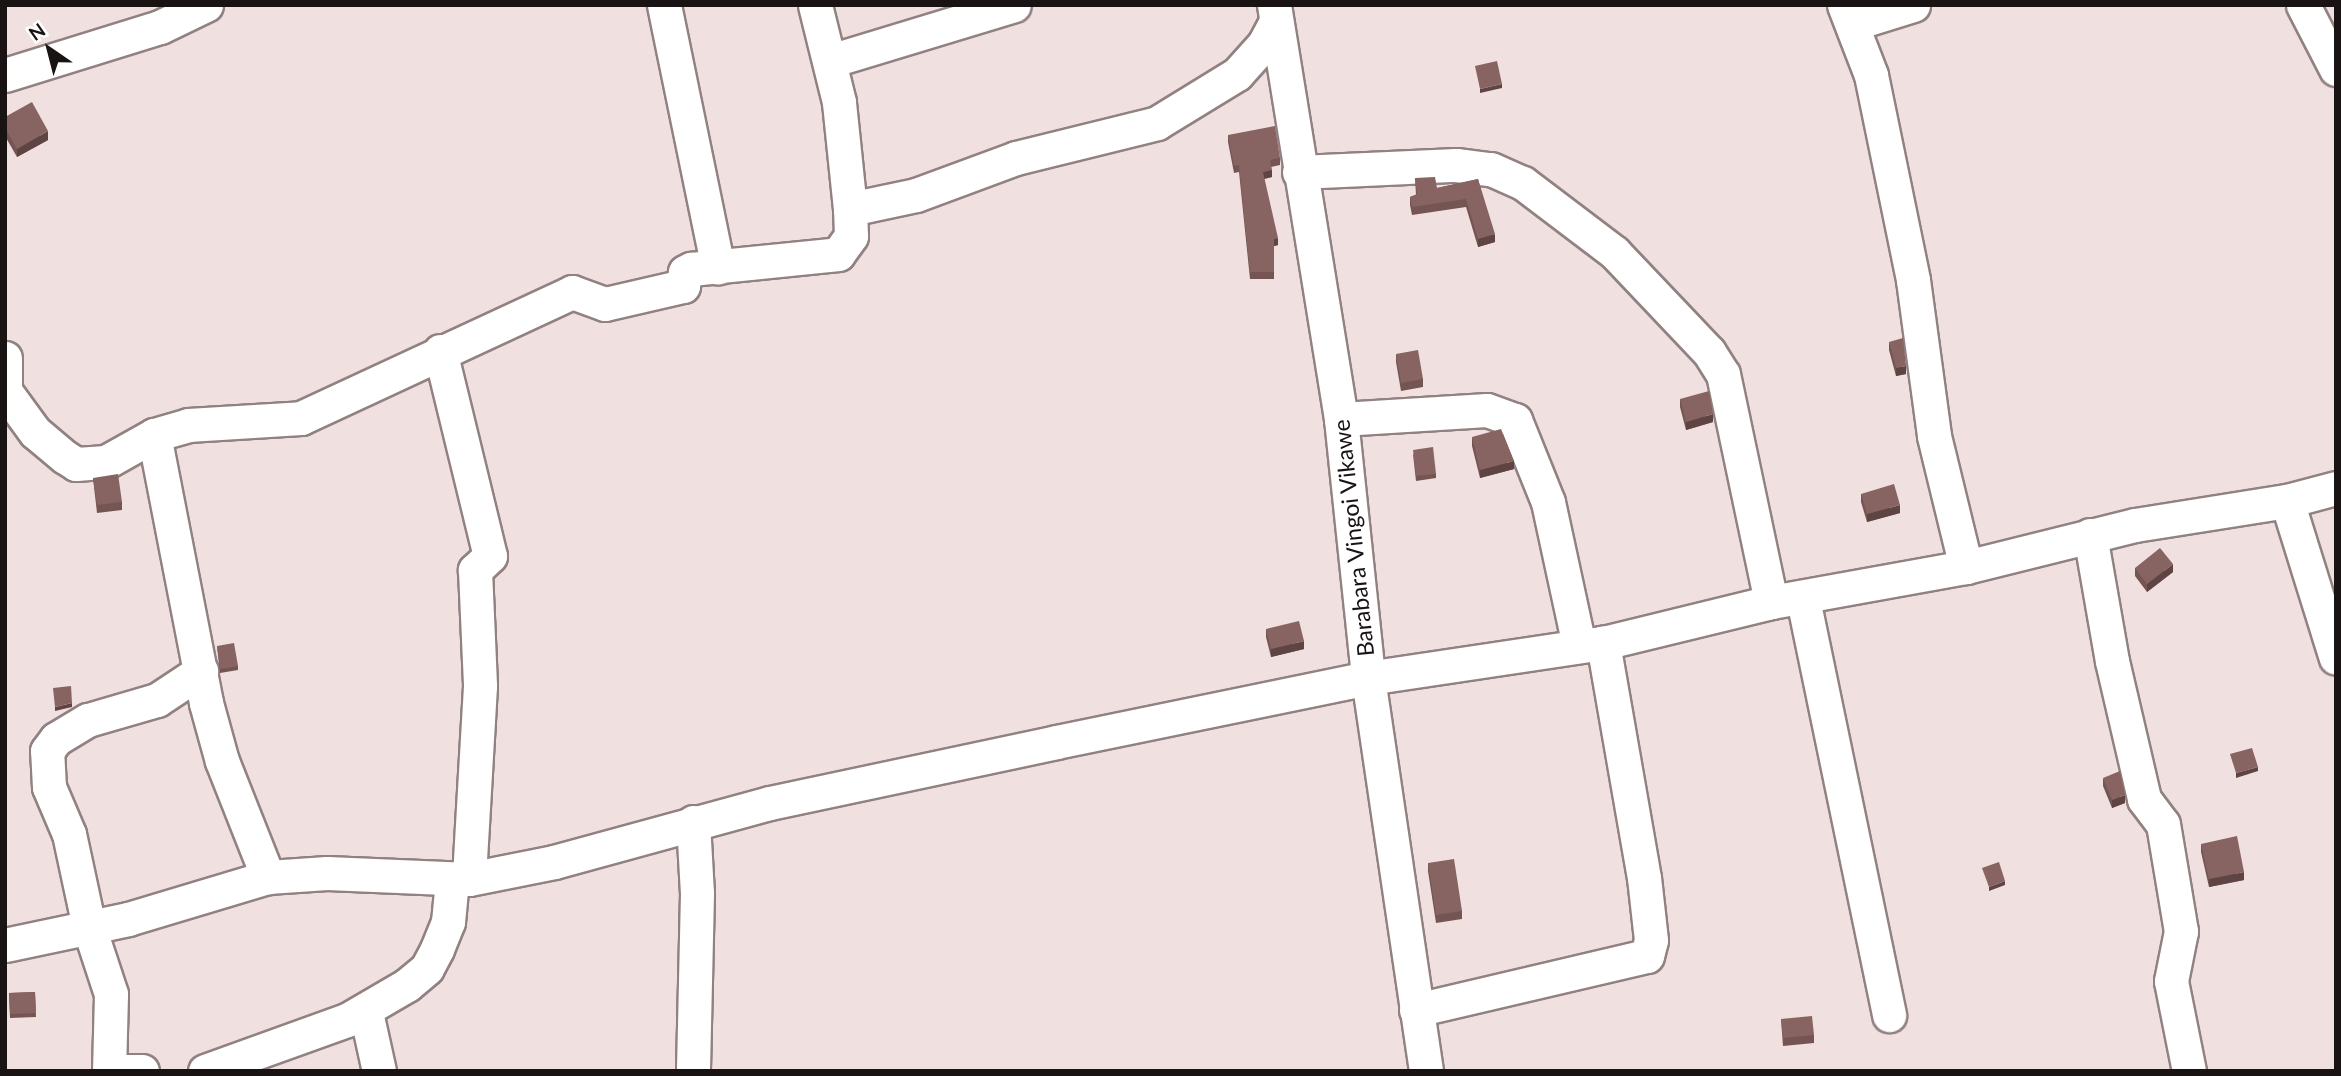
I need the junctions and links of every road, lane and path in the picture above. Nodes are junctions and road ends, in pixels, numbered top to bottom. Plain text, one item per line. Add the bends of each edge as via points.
1 (206, 5) edge
2 (664, 5) edge
3 (815, 5) edge
4 (1014, 5) edge
5 (1913, 5) edge
6 (2303, 5) edge
7 (1275, 13) edge
8 (1848, 14) edge
9 (830, 61) junction
10 (2336, 69) edge
11 (5, 75) edge
12 (1299, 172) junction
13 (850, 209) junction
14 (718, 267) junction
15 (440, 351) junction
16 (5, 358) edge
17 (7, 396) edge
18 (1341, 419) junction
19 (154, 435) junction
20 (2336, 488) edge
21 (2287, 501) junction
22 (2090, 535) junction
23 (1966, 567) junction
24 (1787, 600) junction
25 (1591, 644) junction
26 (2336, 658) edge
27 (201, 671) junction
28 (1368, 678) junction
29 (693, 822) junction
30 (268, 877) junction
31 (460, 879) junction
32 (89, 927) junction
33 (5, 945) edge
34 (1416, 1010) junction
35 (366, 1012) junction
36 (1889, 1015) dead end
37 (111, 1071) edge
38 (142, 1071) edge
39 (205, 1071) edge
40 (379, 1071) edge
41 (693, 1071) edge
42 (1426, 1071) edge
43 (2189, 1071) edge

1 - 11 street via 160,27
2 - 14 street
3 - 9 street
4 - 9 street
5 - 8 street
6 - 10 street
7 - 12 street, Barabara Vingoi Vikawe
7 - 13 street via 1264,44 1237,74 1157,123 1016,158 916,195
8 - 23 street via 1871,75 1913,281 1934,436
9 - 13 street
12 - 18 street, Barabara Vingoi Vikawe
12 - 24 street via 1442,165 1491,169 1523,183 1614,253 1702,344 1723,374
13 - 14 street via 850,236 838,254
14 - 15 street via 685,272 683,286 605,304 572,292
15 - 19 street via 301,418 188,425
15 - 31 street via 490,556 475,570 480,686
16 - 17 street
17 - 19 street via 35,432 76,464 106,462
18 - 25 street via 1487,410 1515,420 1548,502
18 - 28 street, Barabara Vingoi Vikawe
19 - 27 street
20 - 21 street
21 - 22 street
21 - 26 street
22 - 23 street
22 - 43 street via 2112,661 2144,799 2163,824 2181,931 2171,981
23 - 24 street
24 - 25 street
24 - 36 street
25 - 28 street
25 - 34 street via 1644,877 1651,940 1647,956
27 - 30 street via 222,761
27 - 32 street via 157,699 88,720 56,739 47,751 49,787 75,854
28 - 29 street
28 - 34 street, Barabara Vingoi Vikawe
29 - 31 street via 554,862
29 - 41 street via 697,893
30 - 31 street via 327,873
30 - 32 street
31 - 35 street via 448,922 427,968
32 - 33 street
32 - 37 street via 111,995
34 - 42 street, Barabara Vingoi Vikawe
35 - 39 street
35 - 40 street
37 - 38 street

